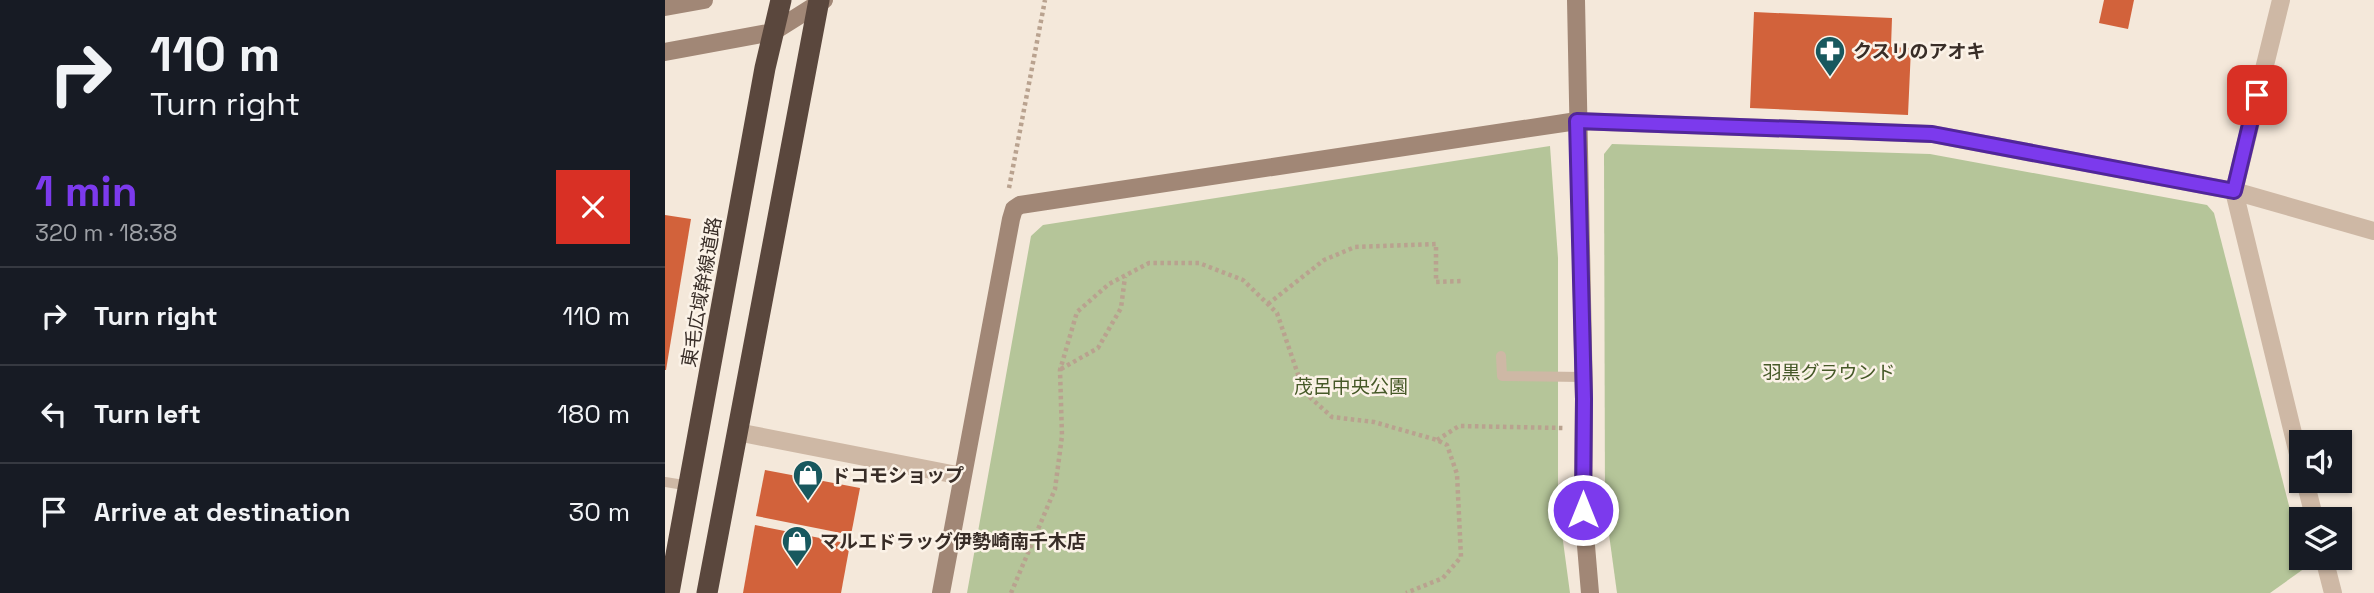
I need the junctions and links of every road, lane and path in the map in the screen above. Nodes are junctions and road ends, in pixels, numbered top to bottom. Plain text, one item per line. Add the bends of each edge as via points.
1 (704, 0) edge
2 (781, 0) edge
3 (819, 0) edge
4 (1045, 0) edge
5 (1576, 0) edge
6 (2281, 0) edge
7 (665, 7) edge
8 (773, 32) junction
9 (665, 52) edge
10 (1577, 121) junction
11 (1009, 188) dead end
12 (2234, 191) junction
13 (2374, 231) edge
14 (1125, 276) junction
15 (1463, 281) dead end
16 (1268, 304) junction
17 (1501, 356) dead end
18 (1060, 370) junction
19 (1583, 377) junction
20 (1563, 415) dead end
21 (1563, 428) junction
22 (2292, 430) edge
23 (737, 432) junction
24 (1437, 440) junction
25 (1563, 440) dead end
26 (963, 476) junction
27 (665, 482) edge
28 (690, 486) junction
29 (2327, 570) edge
30 (669, 593) edge
31 (708, 593) edge
32 (940, 593) edge
33 (1011, 593) edge
34 (1406, 593) edge
35 (1590, 593) edge
36 (2333, 593) edge

1 - 7 street
2 - 8 highway, 東毛広域幹線道路
3 - 8 street
3 - 23 highway
4 - 11 path
5 - 10 street
6 - 12 street
8 - 9 street
8 - 28 highway, 東毛広域幹線道路
10 - 12 street via 1932,134
10 - 19 street
10 - 26 street via 1020,205 1011,219
12 - 13 street
12 - 22 street
14 - 16 path via 1149,263 1199,263 1243,280
14 - 18 path via 1077,312
14 - 18 path via 1121,308 1098,348
15 - 16 path via 1436,282 1436,244 1355,247 1324,260
16 - 24 path via 1277,313 1304,392 1332,417 1374,422
17 - 19 lane via 1502,376
18 - 33 path via 1062,436 1055,489
19 - 35 street via 1583,510
20 - 21 path
21 - 24 path via 1459,426
21 - 25 path
23 - 26 street
23 - 31 highway
24 - 34 path via 1447,445 1457,474 1461,557 1443,578
26 - 32 street
27 - 28 lane
28 - 30 highway, 東毛広域幹線道路
29 - 36 street

